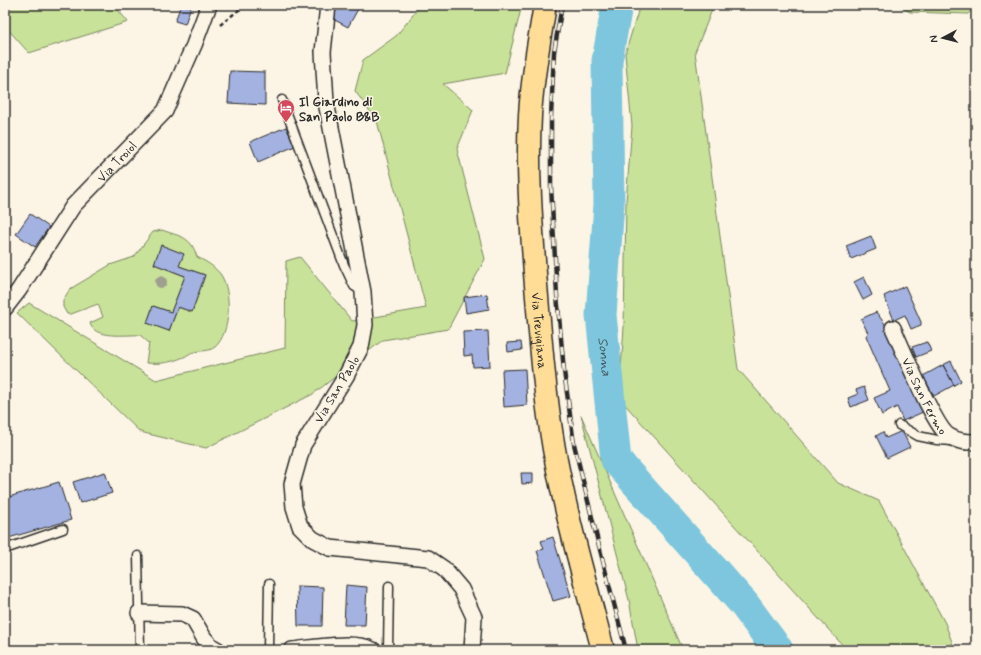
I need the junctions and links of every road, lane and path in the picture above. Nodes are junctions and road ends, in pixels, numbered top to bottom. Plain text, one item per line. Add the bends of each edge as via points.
1 (210, 5) edge
2 (328, 5) edge
3 (545, 5) edge
4 (282, 100) dead end
5 (363, 292) junction
6 (5, 308) edge
7 (893, 328) dead end
8 (899, 425) dead end
9 (969, 442) edge
10 (63, 528) dead end
11 (5, 549) edge
12 (138, 556) dead end
13 (269, 584) dead end
14 (389, 586) dead end
15 (139, 613) junction
16 (204, 644) edge
17 (320, 649) edge
18 (140, 650) edge
19 (218, 650) edge
20 (268, 650) edge
21 (292, 650) edge
22 (373, 650) edge
23 (388, 650) edge
24 (472, 650) edge
25 (603, 650) edge

1 - 6 street, Via Troiol via 165,111 73,206
2 - 5 street, Via San Paolo via 323,52 326,102
3 - 25 main road, Via Trevigiana via 530,115 530,201 539,320 554,448
4 - 5 lane via 344,264 354,286
5 - 24 street, Via San Paolo via 365,325 361,347 346,376 302,445 292,484 294,508 300,526 313,540 330,548 428,558 444,569 461,589 474,617
7 - 9 street, Via San Fermo via 934,417 948,436
8 - 9 lane via 918,436
10 - 11 lane
12 - 15 lane
13 - 20 lane
14 - 23 lane
15 - 16 street via 182,614 193,619
15 - 18 lane
16 - 19 street
17 - 21 street
17 - 22 street via 343,645 368,647

